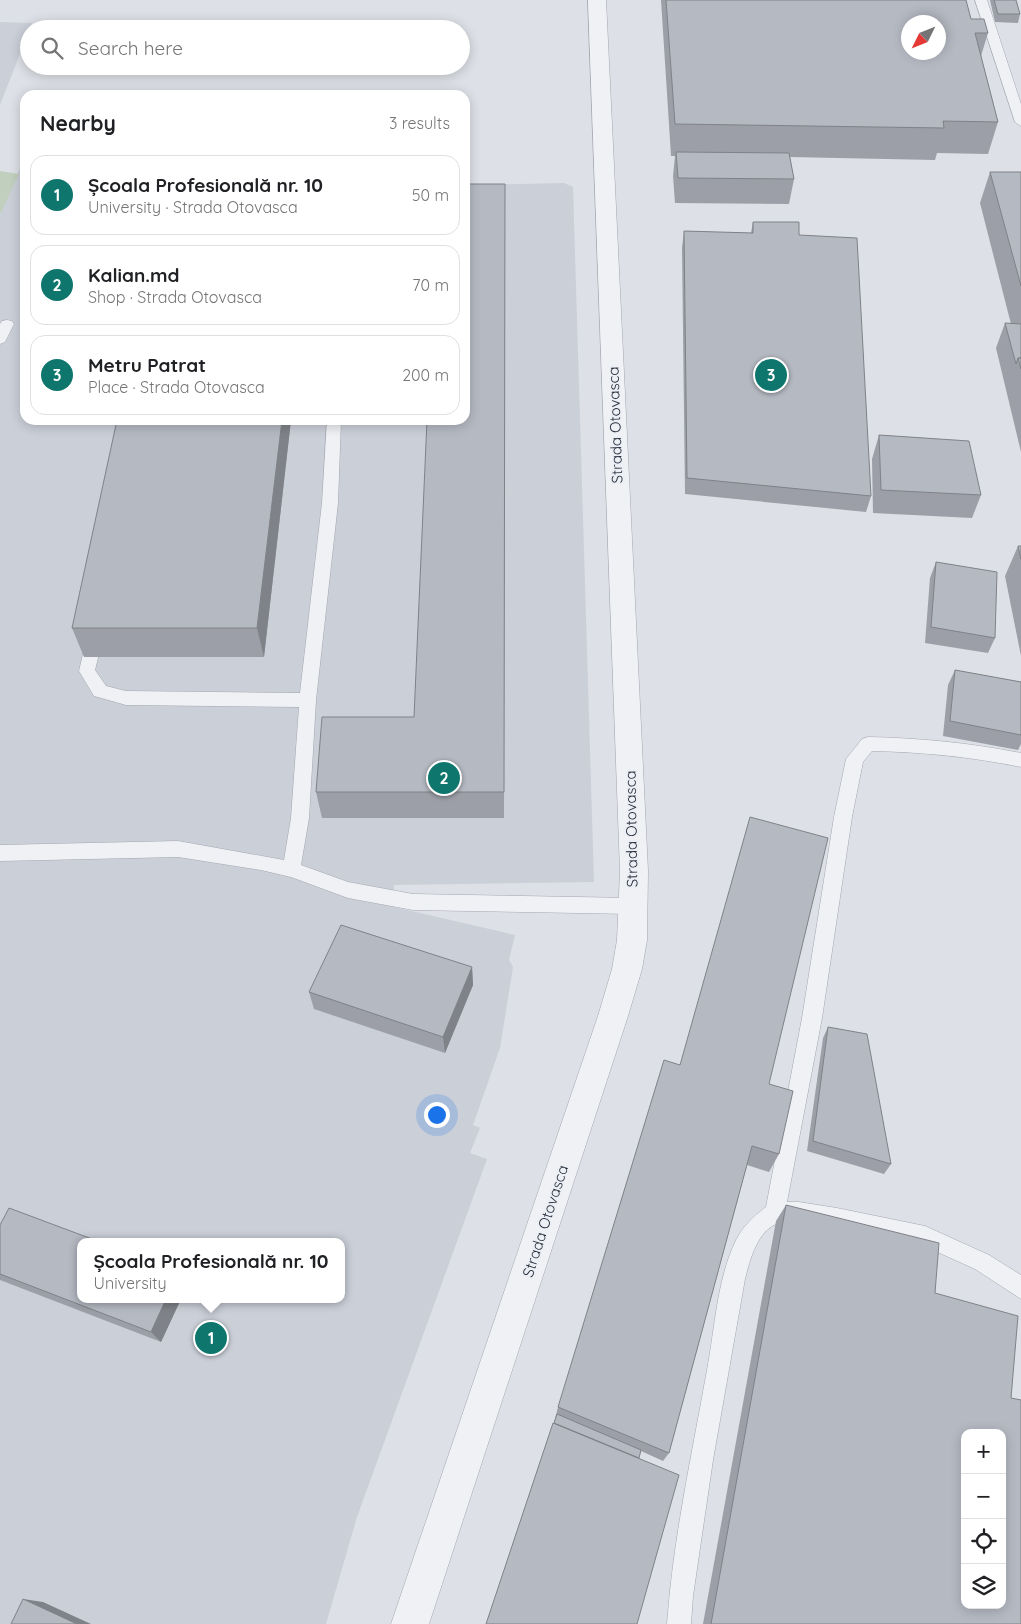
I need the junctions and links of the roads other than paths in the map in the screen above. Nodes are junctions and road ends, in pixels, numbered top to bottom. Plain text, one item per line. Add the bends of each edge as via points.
1 (597, 0) edge
2 (981, 0) edge
3 (1021, 122) edge
4 (7, 324) dead end
5 (0, 339) edge
6 (334, 425) edge
7 (98, 623) edge
8 (308, 700) junction
9 (1021, 760) edge
10 (0, 853) edge
11 (291, 869) junction
12 (632, 906) junction
13 (775, 1213) junction
14 (1021, 1288) edge
15 (410, 1624) edge
16 (679, 1624) edge

1 - 12 street, Strada Otovasca via 634,871
2 - 3 lane
4 - 5 lane
6 - 8 lane via 330,503
7 - 8 lane via 86,671 100,691 126,698
8 - 11 lane via 300,818
9 - 13 lane via 987,752 896,744 868,744 855,759 812,1018
10 - 11 lane via 178,849
11 - 12 lane via 348,890 413,902
12 - 15 street, Strada Otovasca via 632,940 616,1007
13 - 14 lane via 799,1212 925,1236 982,1262
13 - 16 lane via 756,1227 744,1247 734,1279 702,1460

